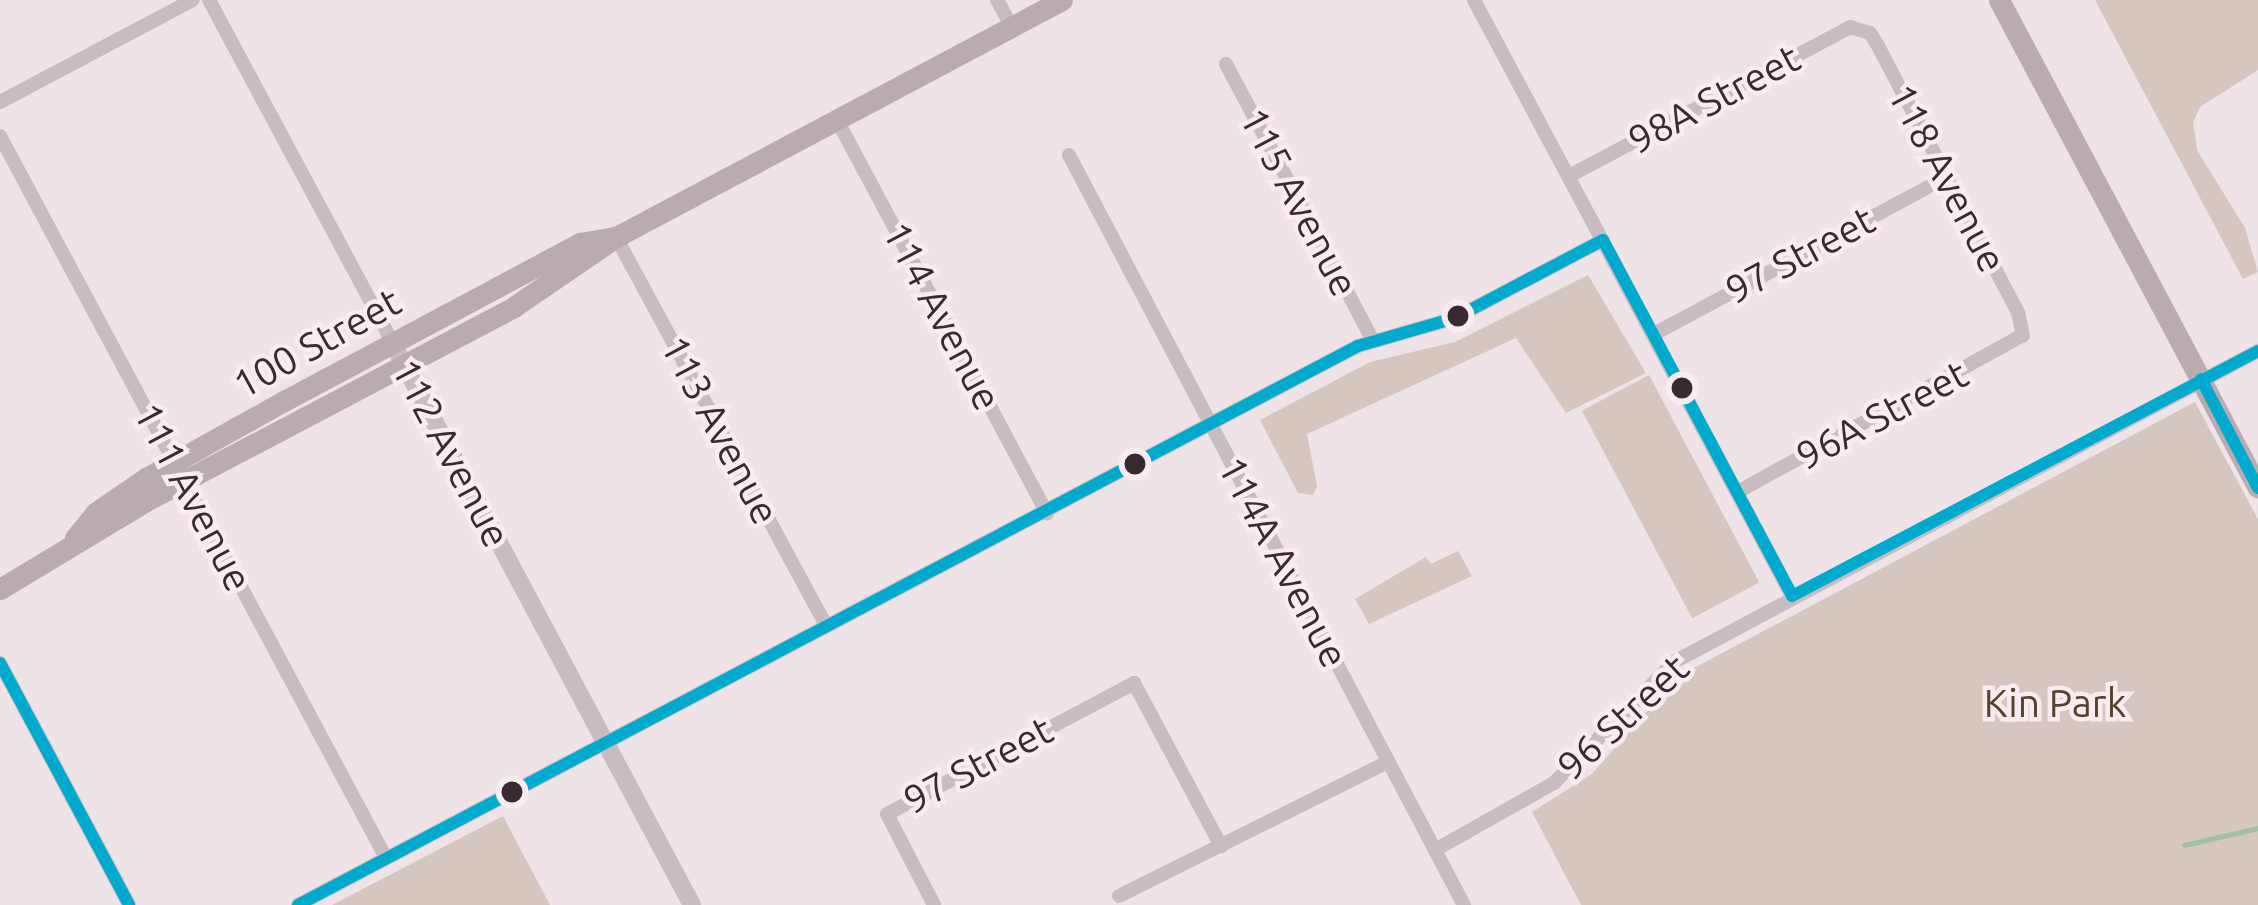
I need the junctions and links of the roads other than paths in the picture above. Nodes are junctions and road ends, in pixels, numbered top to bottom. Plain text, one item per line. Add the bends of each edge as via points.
1 (193, 0) edge
2 (209, 0) edge
3 (997, 0) edge
4 (1062, 0) edge
5 (1474, 0) edge
6 (1999, 0) edge
7 (1012, 27) junction
8 (1860, 27) joint
9 (1226, 64) dead end
10 (0, 102) edge
11 (837, 120) junction
12 (0, 136) edge
13 (1069, 155) dead end
14 (1569, 176) junction
15 (1947, 177) junction
16 (616, 237) junction
17 (1603, 240) junction
18 (1654, 334) junction
19 (2023, 335) joint
20 (1373, 340) junction
21 (392, 342) junction
22 (2258, 351) edge
23 (403, 363) junction
24 (2201, 379) junction
25 (1211, 424) junction
26 (180, 472) junction
27 (2258, 488) edge
28 (1737, 492) junction
29 (1047, 513) junction
30 (0, 590) edge
31 (1792, 596) junction
32 (825, 624) junction
33 (0, 663) edge
34 (604, 740) junction
35 (1388, 762) junction
36 (1221, 846) junction
37 (1435, 850) junction
38 (386, 858) junction
39 (1119, 896) dead end
40 (129, 905) edge
41 (298, 905) edge
42 (692, 905) edge
43 (934, 905) edge
44 (1464, 905) edge

1 - 10 street
2 - 21 street, 112 Avenue
3 - 7 street
4 - 7 main road, 100 Street
5 - 14 street
6 - 24 main road
7 - 11 main road, 100 Street
8 - 14 street, 98A Street
8 - 15 street, 118 Avenue
9 - 20 street, 115 Avenue
11 - 16 main road, 100 Street
11 - 29 street, 114 Avenue
12 - 26 street, 111 Avenue
13 - 25 street, 114A Avenue
14 - 17 street
15 - 18 street, 97 Street
15 - 19 street, 118 Avenue
16 - 21 main road, 100 Street via 580,244
16 - 23 main road, 100 Street via 514,306
16 - 32 street, 113 Avenue
17 - 18 street
17 - 20 street via 1455,318
18 - 28 street
19 - 28 street, 96A Street
20 - 25 street
21 - 23 street, 112 Avenue
21 - 26 main road, 100 Street
22 - 24 street, 96 Street
23 - 26 main road, 100 Street
23 - 34 street, 112 Avenue
24 - 27 main road
24 - 31 street, 96 Street
25 - 29 street
25 - 35 street, 114A Avenue
26 - 30 main road, 100 Street
26 - 38 street, 111 Avenue
28 - 31 street
29 - 32 street
31 - 37 street, 96 Street via 1649,681 1554,783
32 - 34 street
33 - 40 street
34 - 38 street
34 - 42 street, 112 Avenue
35 - 36 street
35 - 37 street, 114A Avenue
36 - 39 street
36 - 43 street, 97 Street via 1134,683 886,814
37 - 44 street, 114A Avenue
38 - 41 street

